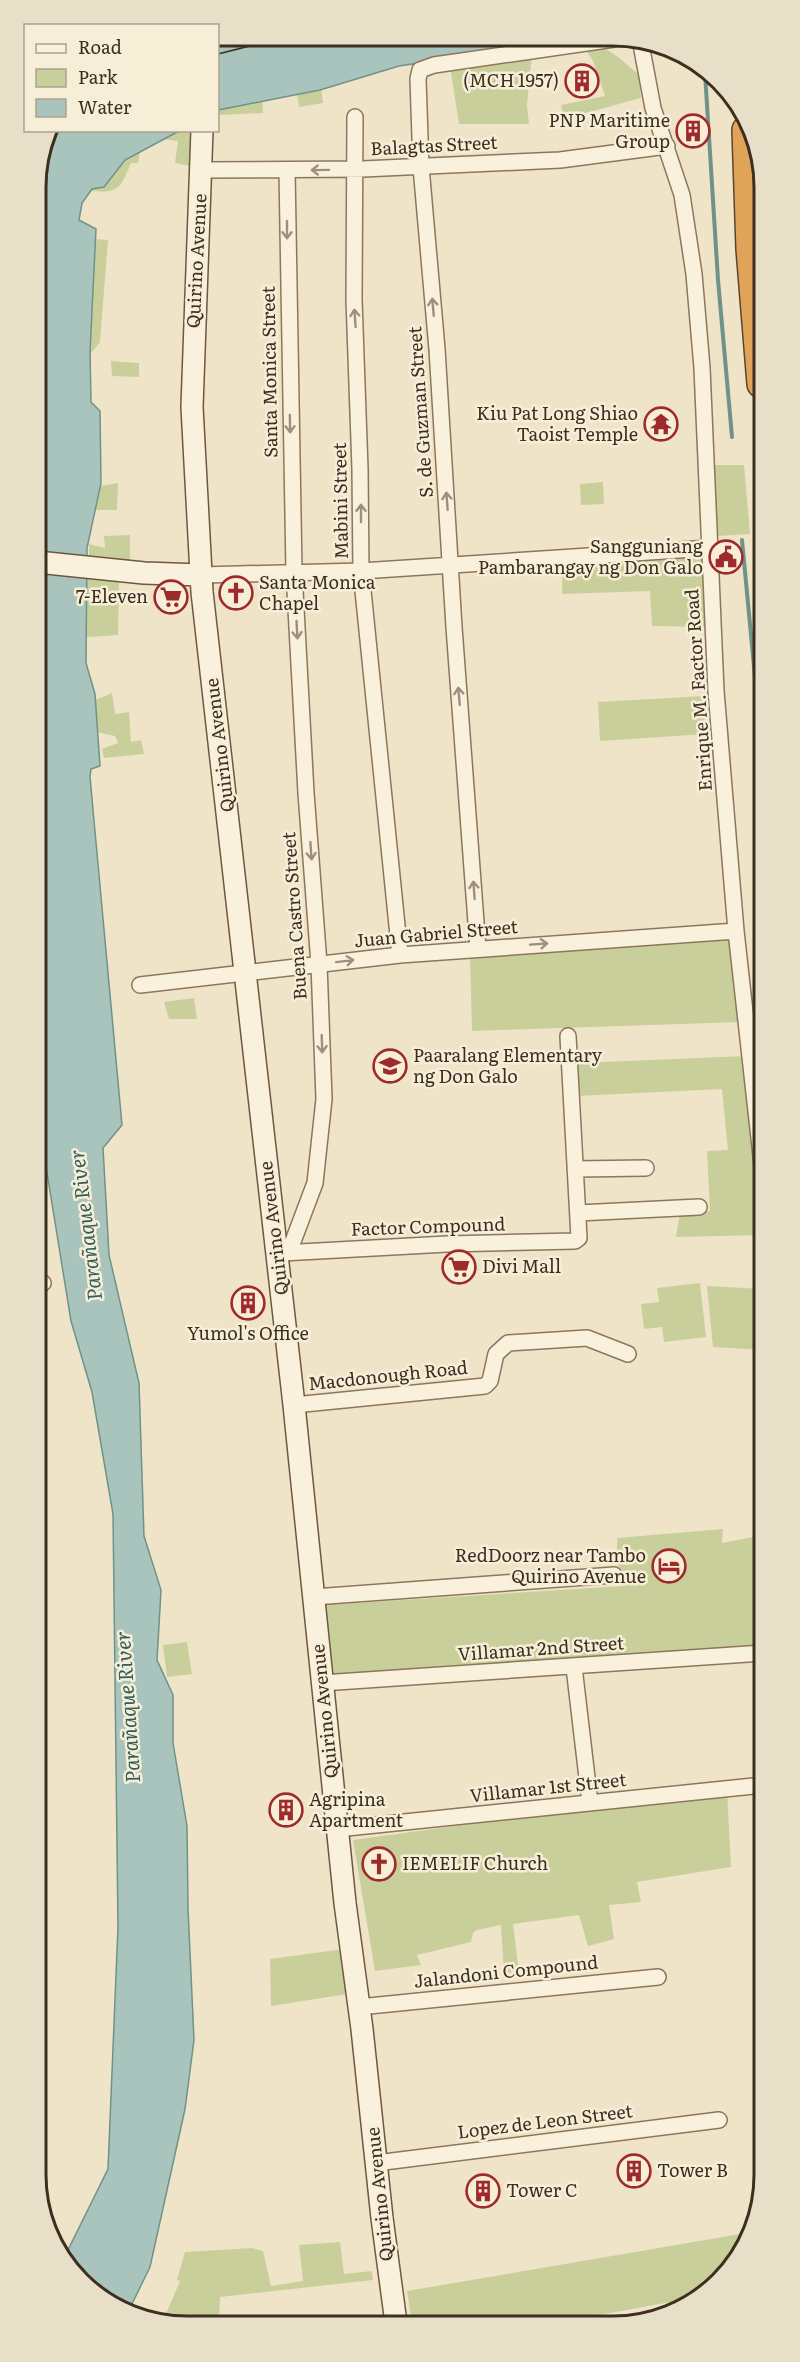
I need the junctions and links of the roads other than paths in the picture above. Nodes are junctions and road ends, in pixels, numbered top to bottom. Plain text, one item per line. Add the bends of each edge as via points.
1 (563, 46) edge
2 (642, 50) edge
3 (355, 117) dead end
4 (202, 136) edge
5 (746, 144) edge
6 (668, 146) junction
7 (421, 167) junction
8 (355, 169) junction
9 (201, 170) junction
10 (286, 171) junction
11 (754, 297) edge
12 (710, 548) junction
13 (47, 563) edge
14 (450, 566) junction
15 (361, 571) junction
16 (294, 572) junction
17 (201, 575) junction
18 (736, 931) junction
19 (478, 949) junction
20 (400, 955) junction
21 (319, 964) junction
22 (245, 973) junction
23 (140, 985) dead end
24 (568, 1036) dead end
25 (754, 1089) edge
26 (646, 1168) dead end
27 (575, 1169) junction
28 (699, 1207) dead end
29 (578, 1213) junction
30 (283, 1253) junction
31 (628, 1354) dead end
32 (294, 1405) junction
33 (614, 1575) dead end
34 (314, 1597) junction
35 (753, 1654) edge
36 (574, 1667) junction
37 (322, 1683) junction
38 (753, 1786) edge
39 (590, 1803) junction
40 (338, 1829) junction
41 (658, 1977) dead end
42 (359, 2007) junction
43 (719, 2120) dead end
44 (376, 2163) junction
45 (395, 2316) edge

1 - 7 street, S. de Guzman Street via 420,70 417,78
2 - 6 street, Enrique M. Factor Road via 653,108
3 - 8 street, Mabini Street
4 - 9 main road, Quirino Avenue
5 - 11 highway
6 - 7 street, Balagtas Street via 560,160
6 - 12 street, Enrique M. Factor Road via 686,215 694,274
7 - 8 street, Balagtas Street
14 -> 7 street, S. de Guzman Street
8 -> 10 street, Balagtas Street
15 -> 8 street, Mabini Street
9 - 10 street, Balagtas Street
9 - 17 main road, Quirino Avenue via 192,407
10 -> 16 street, Santa Monica Street
12 - 14 street
12 - 18 street, Enrique M. Factor Road via 716,692
13 - 17 main road
14 - 15 street
19 -> 14 street, S. de Guzman Street
15 - 16 street
15 - 20 street, Mabini Street
16 - 17 street
16 -> 21 street, Buena Castro Street
17 - 22 main road, Quirino Avenue
19 -> 18 street, Juan Gabriel Street
18 - 25 street, Enrique M. Factor Road
19 - 20 street, Juan Gabriel Street
21 -> 20 street, Juan Gabriel Street
21 - 22 street, Juan Gabriel Street
21 -> 30 street, Buena Castro Street via 324,1099 315,1183
22 - 23 street, Juan Gabriel Street
22 - 30 main road, Quirino Avenue
24 - 27 street
26 - 27 street
27 - 29 street
28 - 29 street
29 - 30 street, Factor Compound via 579,1238 574,1241
30 - 32 main road, Quirino Avenue
31 - 32 street, Macdonough Road via 587,1338 508,1343 496,1354 490,1381 484,1386
32 - 34 main road, Quirino Avenue
33 - 34 street
34 - 37 main road, Quirino Avenue
35 - 36 street, Villamar 2nd Street
36 - 37 street, Villamar 2nd Street
36 - 39 street
37 - 40 main road, Quirino Avenue
38 - 39 street, Villamar 1st Street
39 - 40 street, Villamar 1st Street
40 - 42 main road, Quirino Avenue
41 - 42 street, Jalandoni Compound
42 - 44 main road, Quirino Avenue
43 - 44 street, Lopez de Leon Street
44 - 45 main road, Quirino Avenue

